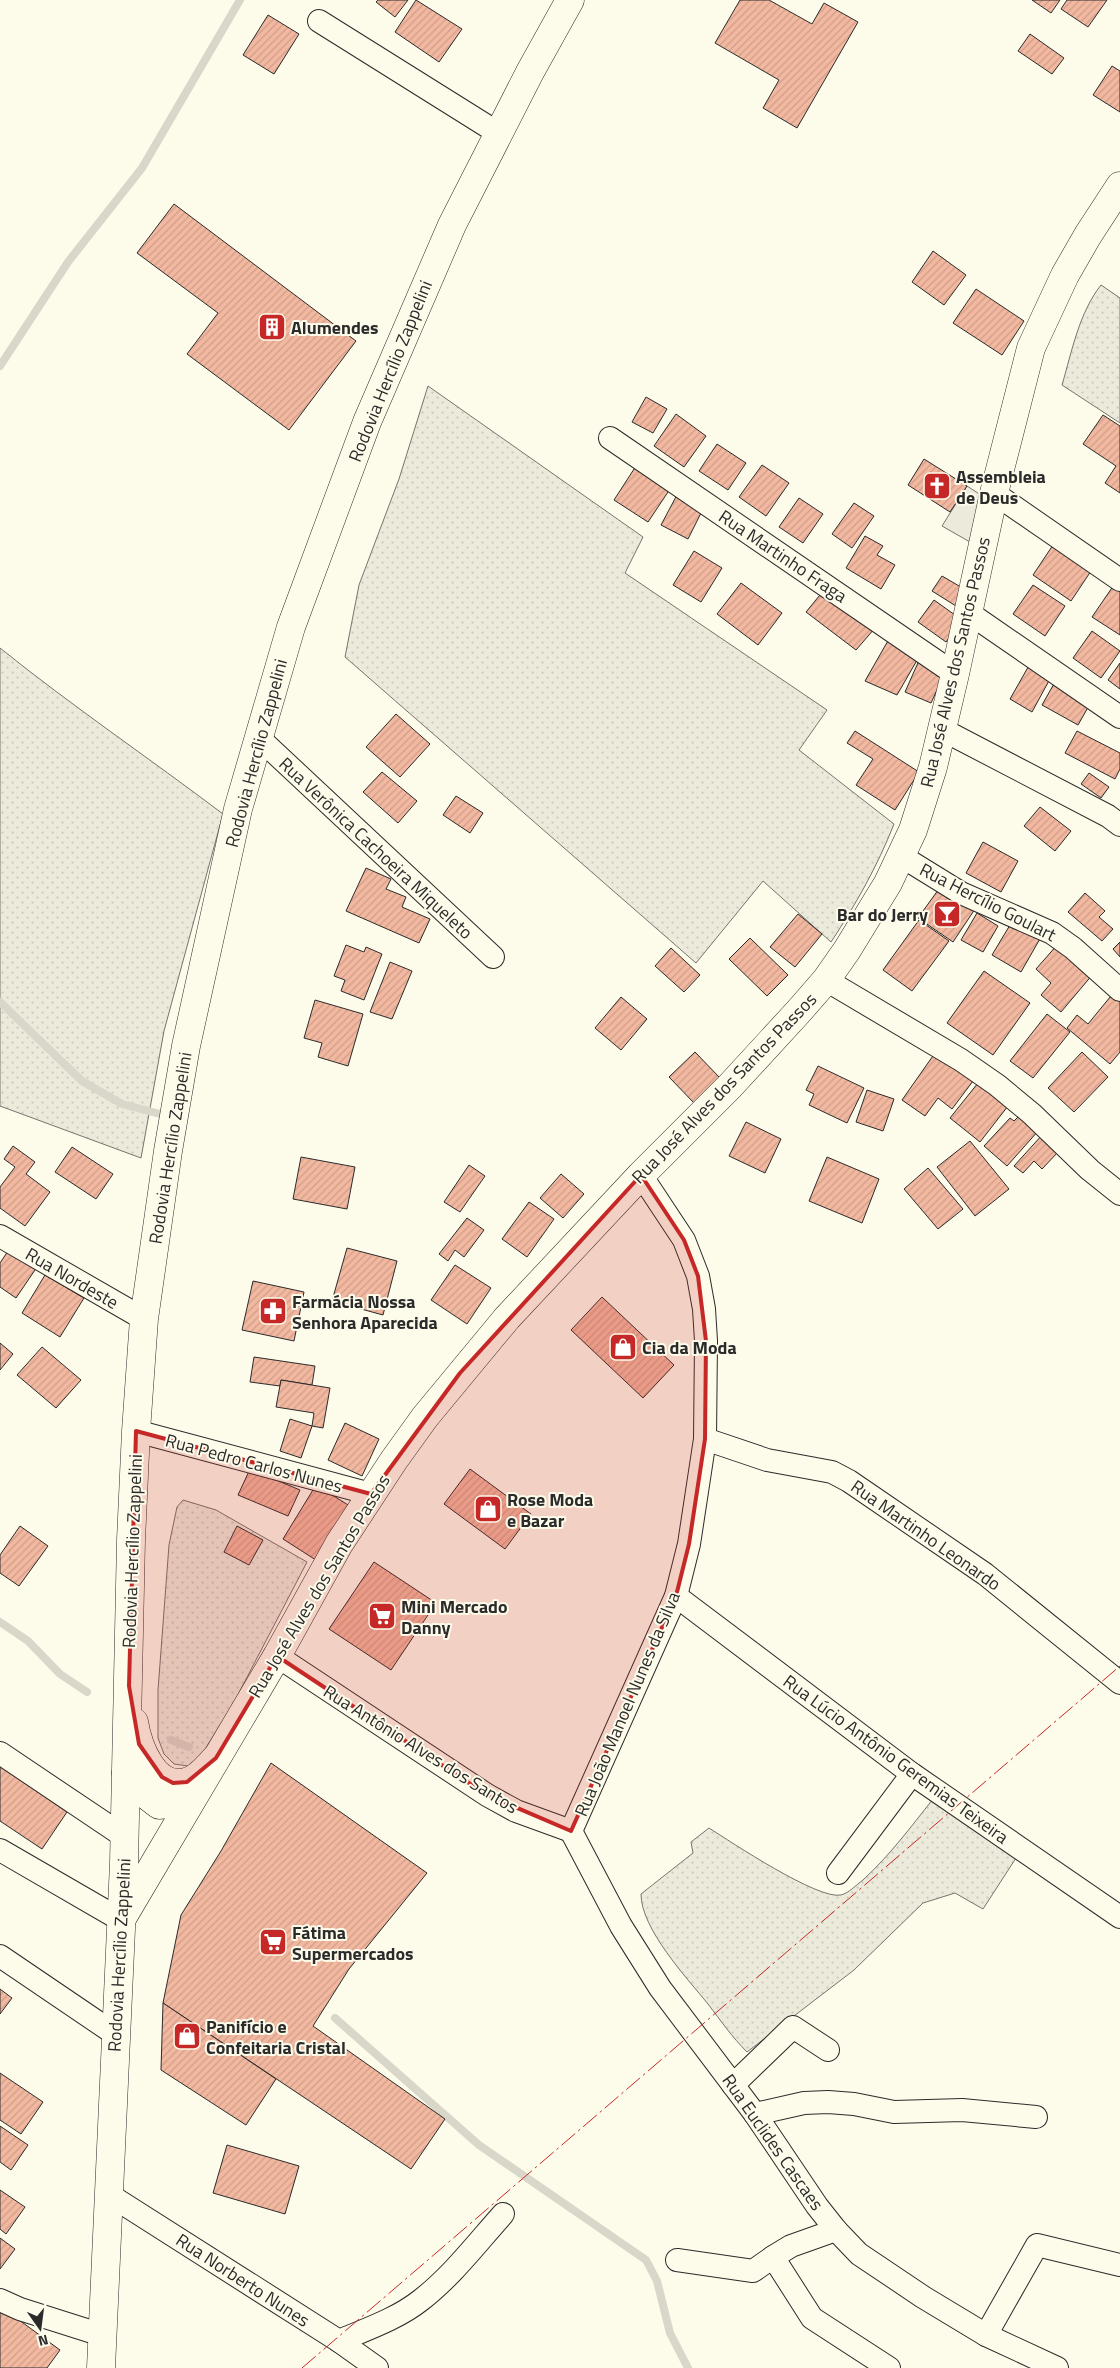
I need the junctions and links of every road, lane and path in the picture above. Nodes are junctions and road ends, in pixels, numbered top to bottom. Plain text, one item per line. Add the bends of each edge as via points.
1 (570, 0) edge
2 (319, 21) dead end
3 (498, 134) junction
4 (1120, 186) edge
5 (610, 438) dead end
6 (994, 494) junction
7 (1120, 580) edge
8 (969, 613) junction
9 (955, 674) junction
10 (1120, 717) edge
11 (943, 730) junction
12 (258, 738) junction
13 (1120, 825) edge
14 (901, 856) junction
15 (493, 957) dead end
16 (826, 980) junction
17 (1120, 990) edge
18 (641, 1175) junction
19 (1120, 1194) edge
20 (0, 1236) edge
21 (144, 1320) junction
22 (136, 1432) junction
23 (705, 1439) junction
24 (371, 1494) junction
25 (676, 1596) junction
26 (276, 1656) junction
27 (1120, 1683) edge
28 (129, 1686) junction
29 (0, 1753) edge
30 (216, 1758) junction
31 (126, 1773) junction
32 (912, 1774) junction
33 (182, 1816) junction
34 (571, 1831) junction
35 (0, 1850) edge
36 (125, 1850) junction
37 (838, 1873) dead end
38 (1120, 1917) edge
39 (121, 1920) junction
40 (0, 1956) edge
41 (116, 2034) junction
42 (828, 2050) dead end
43 (733, 2085) junction
44 (755, 2114) junction
45 (1036, 2117) dead end
46 (108, 2194) junction
47 (503, 2214) dead end
48 (836, 2230) junction
49 (773, 2257) junction
50 (677, 2260) dead end
51 (1120, 2265) edge
52 (0, 2300) edge
53 (986, 2334) junction
54 (102, 2335) junction
55 (339, 2341) junction
56 (101, 2368) edge
57 (377, 2368) edge
58 (889, 2368) edge
59 (1057, 2368) edge

1 - 3 main road, Rodovia Hercílio Zappelini
2 - 3 street
3 - 12 main road, Rodovia Hercílio Zappelini via 452,225 367,422 290,627
4 - 6 main road, Rua José Alves dos Santos Passos via 1065,276 1031,348
5 - 9 street, Rua Martinho Fraga
6 - 7 street
6 - 8 main road, Rua José Alves dos Santos Passos
8 - 9 main road, Rua José Alves dos Santos Passos
8 - 10 street
9 - 11 main road, Rua José Alves dos Santos Passos
11 - 13 street
11 - 14 main road, Rua José Alves dos Santos Passos via 915,822
12 - 15 street, Rua Verônica Cachoeira Miqueleto
12 - 21 main road, Rodovia Hercílio Zappelini via 236,817 186,1046
14 - 16 main road, Rua José Alves dos Santos Passos via 868,917
14 - 17 street, Rua Hercílio Goulart via 961,893 1052,933
16 - 18 main road, Rua José Alves dos Santos Passos via 760,1055
16 - 19 street via 997,1085
18 - 23 street, Rua João Manoel Nunes da Silva via 684,1240 698,1276 706,1341
18 - 24 main road, Rua José Alves dos Santos Passos via 460,1373
20 - 21 street, Rua Nordeste
21 - 22 main road, Rodovia Hercílio Zappelini
22 - 24 street, Rua Pedro Carlos Nunes
22 - 28 main road, Rodovia Hercílio Zappelini
23 - 25 street, Rua João Manoel Nunes da Silva via 689,1544
23 - 27 street, Rua Martinho Leonardo via 767,1460 832,1472 849,1481 985,1574
24 - 26 main road, Rua José Alves dos Santos Passos
25 - 32 street, Rua Lúcio Antônio Geremias Teixeira
25 - 34 street, Rua João Manoel Nunes da Silva
26 - 30 main road, Rua José Alves dos Santos Passos
26 - 34 street, Rua Antônio Alves dos Santos via 487,1795 516,1811
28 - 30 main road via 139,1744 150,1765 162,1777 173,1783 187,1782
28 - 31 main road, Rodovia Hercílio Zappelini
29 - 36 street
30 - 31 main road via 191,1793 172,1804 153,1802
30 - 33 main road, Rua José Alves dos Santos Passos
31 - 36 main road, Rodovia Hercílio Zappelini
32 - 37 street
32 - 38 street, Rua Lúcio Antônio Geremias Teixeira
33 - 36 main road, Rua José Alves dos Santos Passos
33 - 39 main road, Rua José Alves dos Santos Passos
34 - 43 street, Rua Euclides Cascaes via 637,1954
35 - 39 street
36 - 39 main road, Rodovia Hercílio Zappelini
39 - 41 main road, Rodovia Hercílio Zappelini
40 - 41 street
41 - 46 main road, Rodovia Hercílio Zappelini
42 - 43 street via 793,2027
43 - 44 street, Rua Euclides Cascaes
44 - 45 street via 804,2103 828,2102 894,2112 962,2110
44 - 48 street, Rua Euclides Cascaes
46 - 54 main road, Rodovia Hercílio Zappelini
46 - 55 street, Rua Norberto Nunes
47 - 55 street via 421,2301 388,2320
48 - 49 street via 791,2246
48 - 53 street, Rua Euclides Cascaes via 859,2254 884,2272
49 - 50 street via 753,2271
49 - 58 street via 812,2318
51 - 53 street via 1036,2244
52 - 54 street
53 - 59 street, Rua Euclides Cascaes
54 - 56 main road, Rodovia Hercílio Zappelini
55 - 57 street, Rua Norberto Nunes

